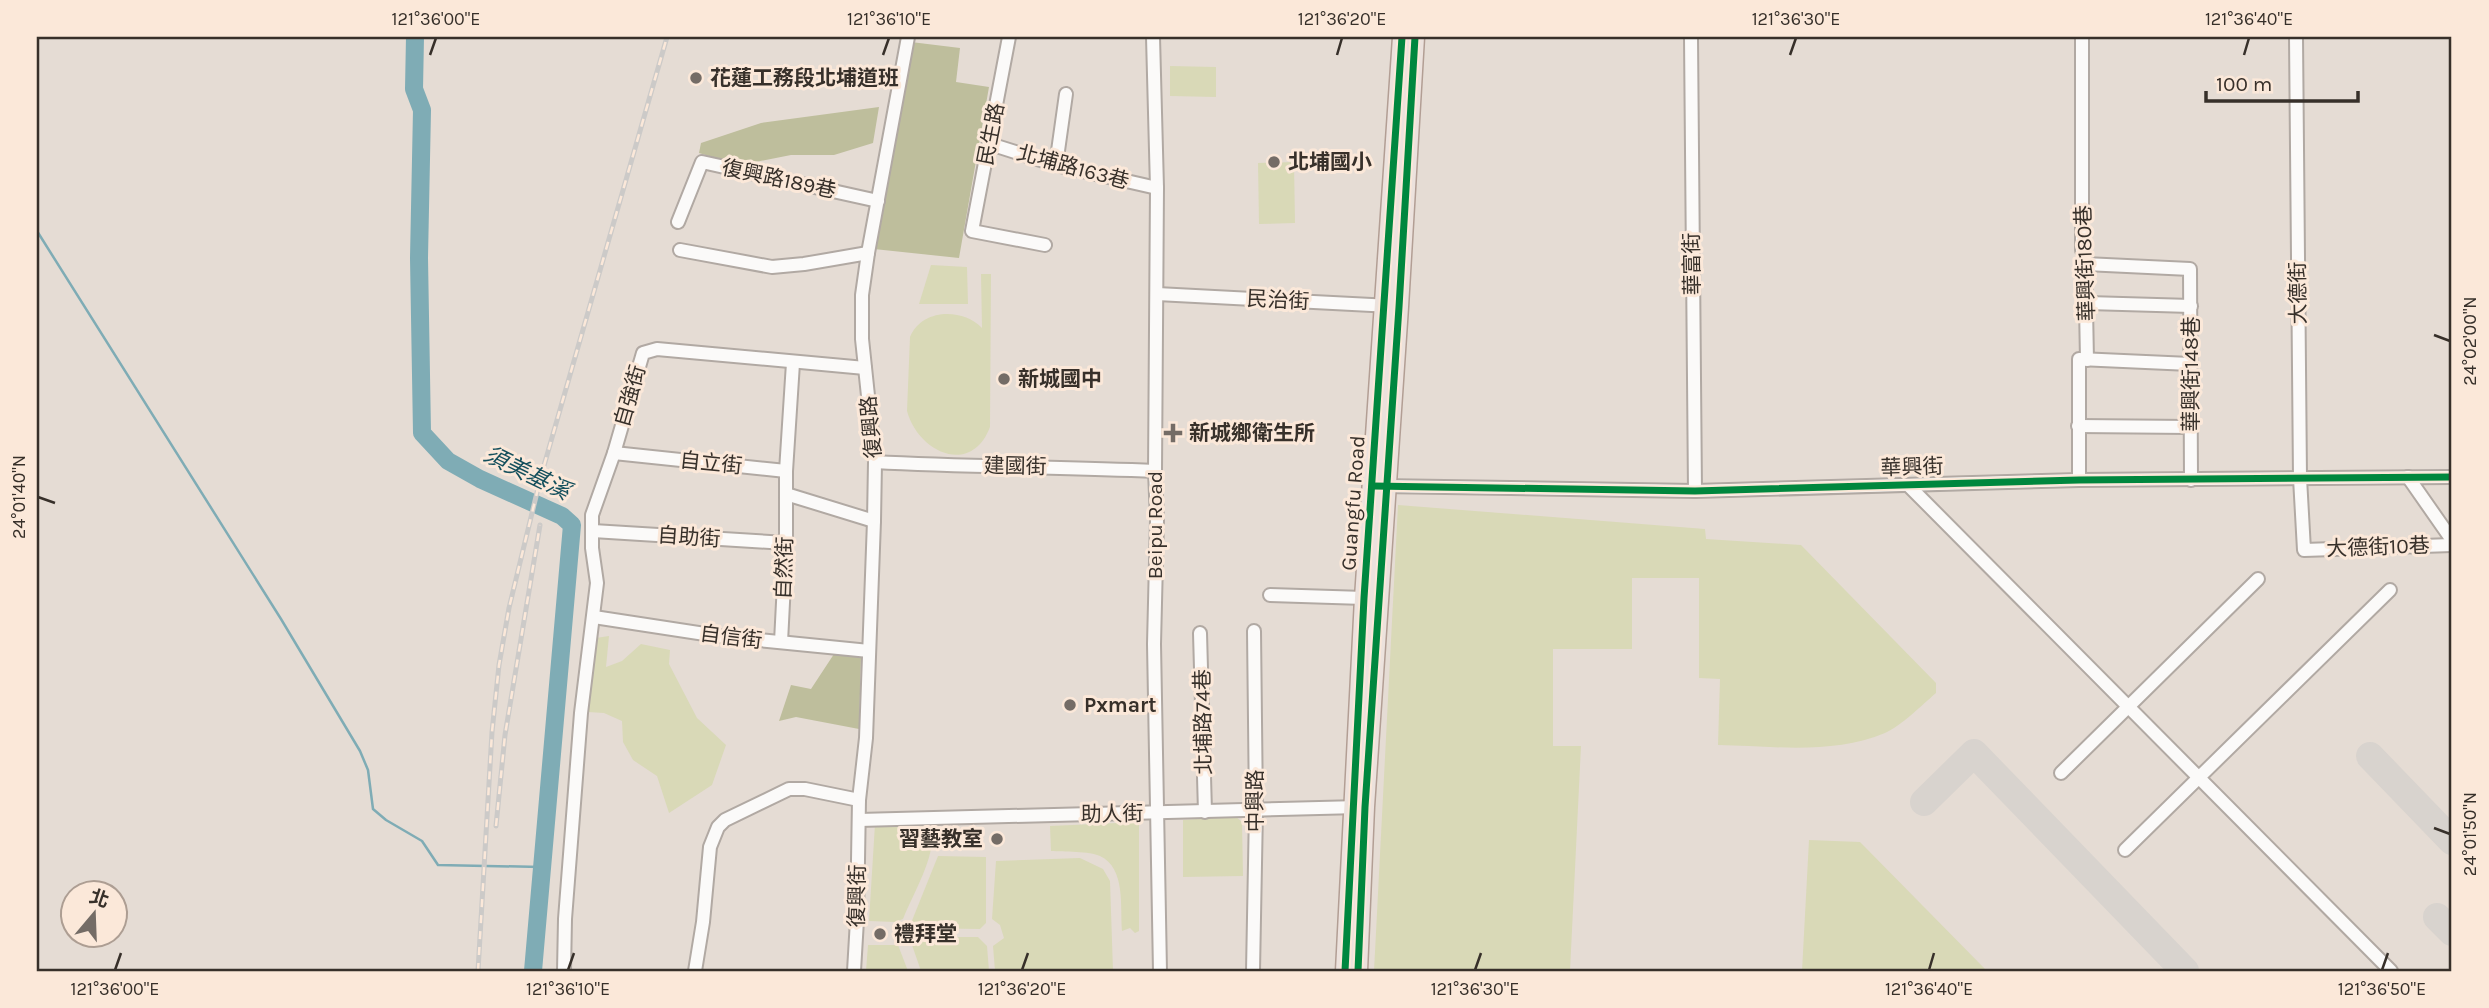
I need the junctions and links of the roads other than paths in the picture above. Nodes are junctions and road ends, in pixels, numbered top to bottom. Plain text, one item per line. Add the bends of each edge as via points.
1 (908, 37) edge
2 (1009, 37) edge
3 (1153, 37) edge
4 (1402, 37) edge
5 (1415, 37) edge
6 (1690, 37) edge
7 (2082, 37) edge
8 (2295, 37) edge
9 (1066, 94) dead end
10 (990, 144) junction
11 (1056, 165) junction
12 (1157, 188) junction
13 (878, 201) junction
14 (678, 222) dead end
15 (1045, 245) dead end
16 (680, 250) dead end
17 (868, 253) junction
18 (2085, 264) junction
19 (1157, 294) junction
20 (2088, 303) junction
21 (1391, 306) junction
22 (2191, 306) junction
23 (2087, 360) junction
24 (793, 363) junction
25 (2190, 364) junction
26 (865, 368) junction
27 (2078, 426) junction
28 (2190, 427) junction
29 (614, 453) junction
30 (875, 462) junction
31 (786, 471) junction
32 (1155, 471) junction
33 (2408, 477) junction
34 (2452, 477) edge
35 (2300, 478) junction
36 (2079, 480) junction
37 (2192, 480) junction
38 (1908, 485) junction
39 (1380, 486) junction
40 (1695, 491) junction
41 (786, 494) junction
42 (874, 521) junction
43 (593, 531) junction
44 (2452, 542) edge
45 (786, 543) junction
46 (2304, 550) joint
47 (2258, 579) dead end
48 (2390, 590) dead end
49 (1270, 595) dead end
50 (1364, 598) junction
51 (594, 617) junction
52 (1254, 631) dead end
53 (1200, 632) dead end
54 (781, 642) junction
55 (869, 651) junction
56 (2129, 707) junction
57 (2061, 774) dead end
58 (2199, 778) junction
59 (859, 800) junction
60 (1359, 807) junction
61 (1256, 810) junction
62 (1205, 812) junction
63 (1157, 813) junction
64 (859, 820) junction
65 (2125, 850) dead end
66 (564, 971) edge
67 (695, 971) edge
68 (854, 971) edge
69 (1160, 971) edge
70 (1253, 971) edge
71 (1345, 971) edge
72 (1358, 971) edge
73 (2391, 971) edge

1 - 13 street, 復興路
2 - 10 street, 民生路
3 - 12 street, Beipu Road
4 - 21 main road, Guangfu Road
5 - 21 main road, Guangfu Road
6 - 40 street, 華富街
7 - 18 street, 華興街180巷
8 - 35 street, 大德街
9 - 11 street
10 - 11 street, 北埔路163巷
10 - 15 street, 民生路 via 972,231
11 - 12 street, 北埔路163巷
12 - 19 street, Beipu Road
13 - 14 street, 復興路189巷 via 702,162
13 - 17 street, 復興路
16 - 17 street via 772,267
17 - 26 street, 復興路 via 862,295
18 - 20 street, 華興街180巷
18 - 22 street, 華興街148巷 via 2190,269
19 - 21 street, 民治街
19 - 32 street, Beipu Road
20 - 22 street
20 - 23 street, 華興街180巷
21 - 39 main road, Guangfu Road
22 - 25 street, 華興街148巷
23 - 25 street
23 - 27 street, 華興街180巷 via 2079,359
24 - 26 street, 自強街
24 - 29 street, 自強街 via 657,349 643,353
24 - 31 street
25 - 28 street, 華興街148巷
26 - 30 street, 復興路
27 - 28 street
27 - 36 street, 華興街180巷
28 - 37 street, 華興街148巷
29 - 31 street, 自立街
29 - 43 street, 自強街 via 592,515
30 - 32 street, 建國街
30 - 42 street, 復興路
31 - 41 street
32 - 63 street, Beipu Road
33 - 34 street, 華興街
33 - 35 street, 華興街
33 - 44 street, 大德街10巷
35 - 37 street, 華興街
35 - 46 street, 大德街
36 - 37 street, 華興街
36 - 38 street, 華興街
38 - 40 street, 華興街
38 - 56 street
39 - 40 street, 華興街
39 - 50 main road, Guangfu Road
39 - 60 main road, Guangfu Road
41 - 42 street
41 - 45 street, 自然街
42 - 55 street, 復興路
43 - 45 street, 自助街
43 - 51 street, 自強街
44 - 46 street, 大德街10巷
45 - 54 street, 自然街
47 - 56 street
48 - 58 street
49 - 50 street
50 - 60 main road, Guangfu Road
51 - 54 street, 自信街
51 - 66 street, 自強街 via 581,713
52 - 61 street, 中興路
53 - 62 street, 北埔路74巷
54 - 55 street, 自信街
55 - 59 street, 復興路
56 - 57 street
56 - 58 street
58 - 65 street
58 - 73 street
59 - 64 street, 復興路
59 - 67 street via 789,789 718,827 710,848
60 - 61 street, 助人街
60 - 71 main road, Guangfu Road
60 - 72 main road, Guangfu Road
61 - 62 street, 助人街
61 - 70 street, 中興路
62 - 63 street, 助人街
63 - 64 street, 助人街
63 - 69 street, Beipu Road
64 - 68 street, 復興街

